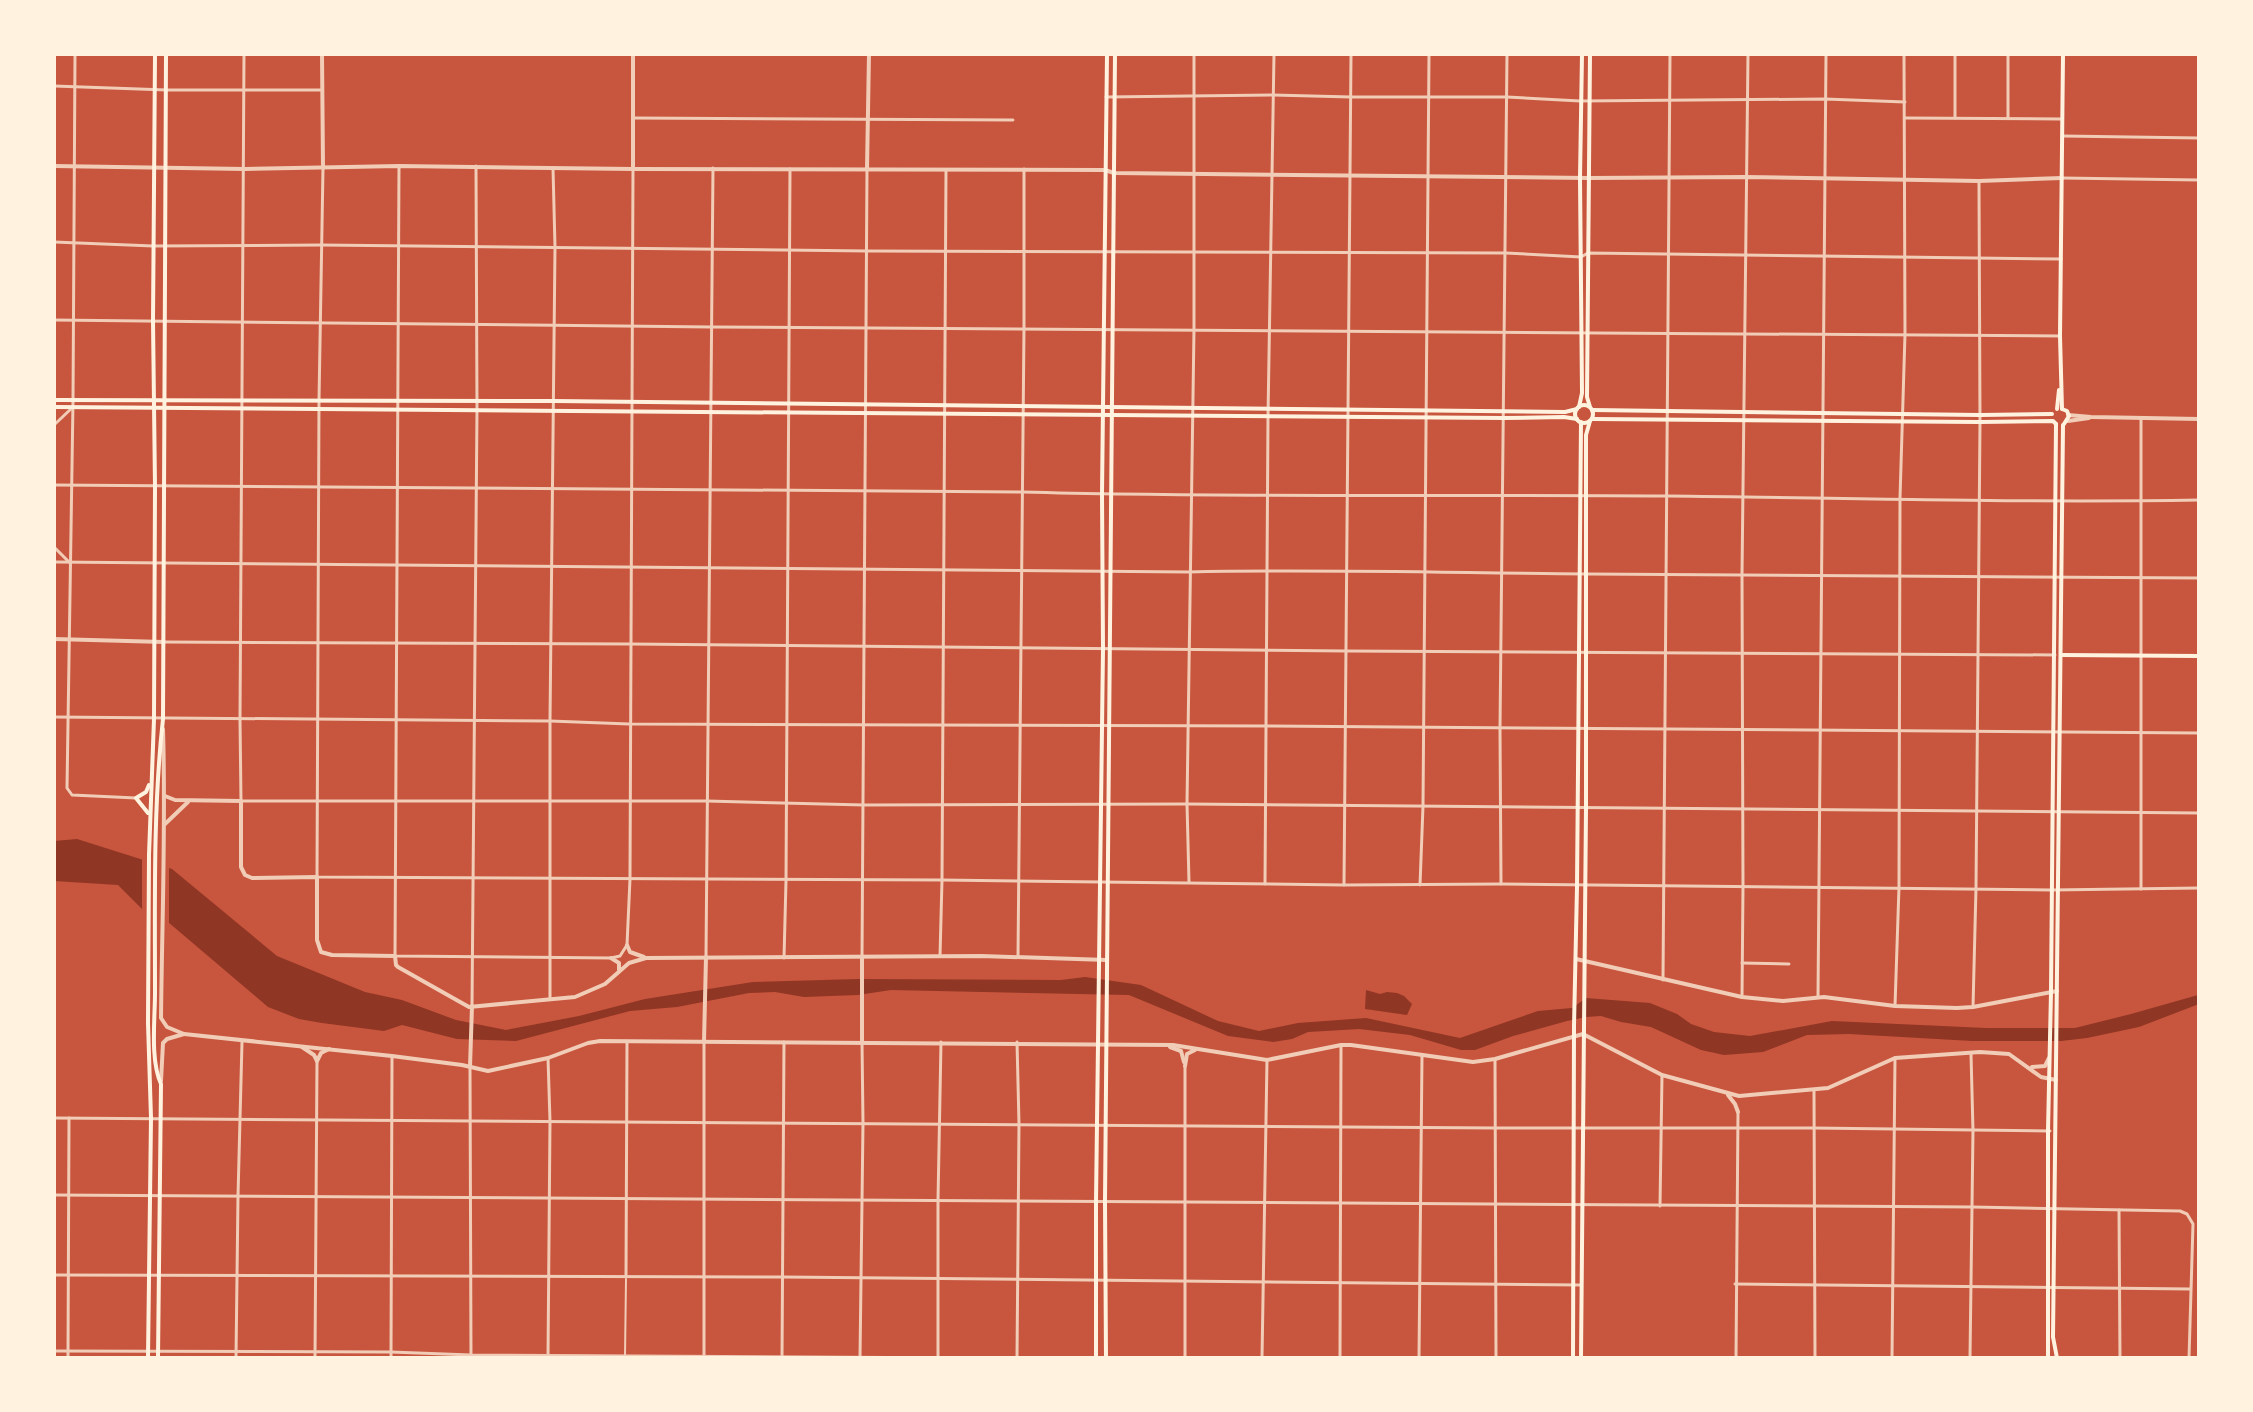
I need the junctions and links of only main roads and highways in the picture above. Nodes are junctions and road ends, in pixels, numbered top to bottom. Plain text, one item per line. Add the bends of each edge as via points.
1 (155, 54) edge
2 (166, 54) edge
3 (1107, 54) edge
4 (1115, 54) edge
5 (1582, 54) edge
6 (1590, 54) edge
7 (2063, 54) edge
8 (54, 400) edge
9 (154, 401) junction
10 (165, 401) junction
11 (54, 407) edge
12 (1104, 407) junction
13 (1112, 407) junction
14 (154, 408) junction
15 (165, 408) junction
16 (1578, 408) junction
17 (1591, 409) junction
18 (2060, 409) junction
19 (1104, 414) junction
20 (1112, 414) junction
21 (1666, 415) junction
22 (1579, 420) junction
23 (1591, 420) junction
24 (2054, 420) junction
25 (2066, 420) junction
26 (2059, 501) junction
27 (2058, 655) junction
28 (2199, 656) edge
29 (151, 781) junction
30 (150, 815) junction
31 (152, 929) junction
32 (2054, 991) junction
33 (2052, 1209) junction
34 (2051, 1286) junction
35 (148, 1355) edge
36 (158, 1355) edge
37 (1096, 1358) edge
38 (1106, 1358) edge
39 (1573, 1358) edge
40 (1581, 1358) edge
41 (2048, 1358) edge
42 (2057, 1358) edge

1 - 9 main road
2 - 10 main road
3 - 12 main road
4 - 13 main road
5 - 16 main road
6 - 17 main road
7 - 18 main road
8 - 9 main road
9 - 10 main road
9 - 14 main road
10 - 12 main road
10 - 15 main road
11 - 14 main road
12 - 13 main road
12 - 19 main road
13 - 16 main road via 1565,412
13 - 20 main road
14 - 15 main road
14 - 29 main road
15 - 19 main road
15 - 31 main road via 160,856
16 - 17 main road
16 - 22 main road
17 - 21 main road
17 - 23 main road
18 - 24 main road
18 - 25 main road
19 - 20 main road
19 - 37 main road
20 - 22 main road
20 - 38 main road
21 - 23 main road
21 - 24 main road
21 - 24 main road via 1980,415
22 - 23 main road
22 - 39 main road
23 - 40 main road via 1586,435
24 - 25 main road
24 - 26 main road
25 - 26 main road
26 - 27 main road
27 - 28 main road
27 - 32 main road
27 - 32 main road via 2051,890
29 - 30 main road
29 - 30 main road via 136,798
30 - 31 main road
31 - 35 main road
31 - 36 main road via 161,1084
32 - 33 main road via 2048,1079
32 - 33 main road via 2058,1007
33 - 34 main road
34 - 41 main road
34 - 42 main road

